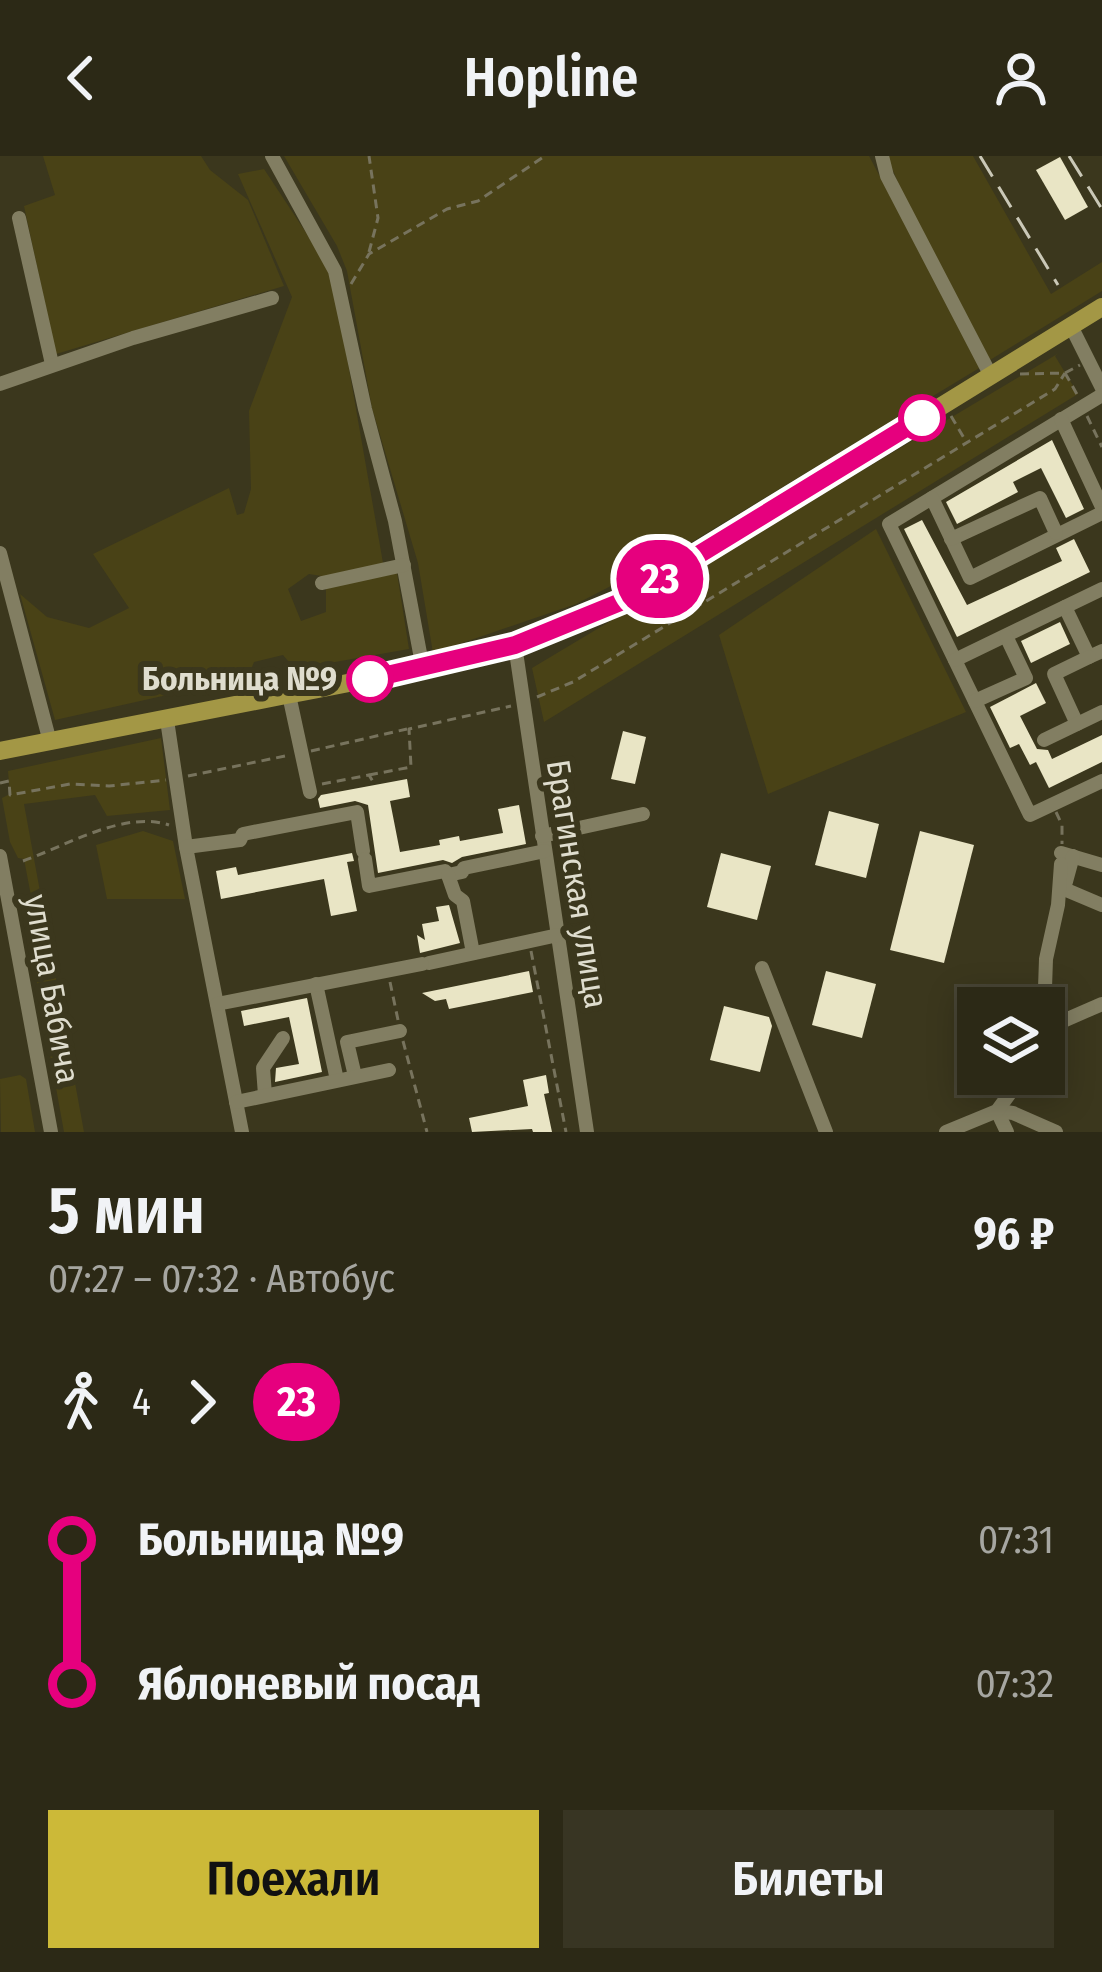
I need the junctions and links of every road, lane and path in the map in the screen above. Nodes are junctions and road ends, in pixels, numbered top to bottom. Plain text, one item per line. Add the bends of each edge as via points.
1 (272, 156) edge
2 (369, 156) edge
3 (544, 156) edge
4 (881, 156) edge
5 (19, 218) dead end
6 (368, 254) junction
7 (272, 298) dead end
8 (342, 299) junction
9 (1102, 307) edge
10 (1071, 326) junction
11 (52, 364) junction
12 (1016, 374) dead end
13 (991, 376) junction
14 (0, 384) edge
15 (1102, 391) edge
16 (945, 404) junction
17 (1061, 419) junction
18 (967, 443) junction
19 (932, 498) junction
20 (1102, 510) edge
21 (1056, 533) junction
22 (951, 539) junction
23 (0, 553) edge
24 (404, 565) junction
25 (322, 583) dead end
26 (1102, 589) edge
27 (1065, 607) junction
28 (1006, 635) junction
29 (515, 645) junction
30 (1095, 654) edge
31 (955, 660) junction
32 (423, 669) junction
33 (289, 695) junction
34 (975, 701) junction
35 (523, 704) junction
36 (1102, 712) edge
37 (167, 720) junction
38 (1077, 724) junction
39 (409, 729) junction
40 (1044, 740) dead end
41 (50, 742) junction
42 (0, 752) edge
43 (302, 753) junction
44 (369, 775) junction
45 (176, 779) junction
46 (1102, 781) edge
47 (0, 783) edge
48 (375, 785) dead end
49 (309, 789) joint
50 (1053, 805) junction
51 (643, 814) dead end
52 (182, 826) junction
53 (544, 844) junction
54 (185, 847) junction
55 (0, 856) edge
56 (1065, 858) junction
57 (23, 861) dead end
58 (1102, 866) edge
59 (448, 875) junction
60 (1102, 905) edge
61 (558, 935) junction
62 (529, 941) junction
63 (473, 953) junction
64 (762, 968) dead end
65 (387, 970) junction
66 (316, 984) junction
67 (1045, 987) edge
68 (217, 1004) junction
69 (1102, 1004) edge
70 (1065, 1020) edge
71 (400, 1031) junction
72 (284, 1038) dead end
73 (389, 1070) dead end
74 (355, 1076) junction
75 (337, 1080) junction
76 (265, 1095) junction
77 (1009, 1095) edge
78 (236, 1102) junction
79 (997, 1111) junction
80 (51, 1132) edge
81 (242, 1132) edge
82 (427, 1132) edge
83 (566, 1132) edge
84 (587, 1132) edge
85 (826, 1132) edge
86 (946, 1132) edge
87 (1007, 1132) edge
88 (1055, 1132) edge

1 - 8 street via 335,271
2 - 6 path via 378,218
3 - 6 path via 478,201 447,209
4 - 13 street
5 - 11 street
6 - 8 path
7 - 11 street
8 - 24 street
9 - 10 main road
10 - 13 main road
10 - 15 street
11 - 14 street
12 - 18 path via 1065,373 1055,389
13 - 16 main road
15 - 17 street
16 - 18 path
16 - 29 main road via 623,601
17 - 19 street
17 - 20 street
18 - 35 path via 573,682
19 - 22 street
19 - 31 street via 889,524
20 - 21 street
21 - 22 street via 1040,498
21 - 22 street via 970,578
23 - 41 street
24 - 25 street
24 - 32 street
26 - 27 street
27 - 28 street
27 - 30 street
28 - 31 street
28 - 34 street via 1026,678
29 - 32 main road
29 - 35 street, Брагинская улица
30 - 38 street via 1054,674
31 - 34 street
32 - 33 main road
33 - 37 main road
33 - 43 street
34 - 50 street via 1030,815
35 - 39 path
35 - 53 street, Брагинская улица
36 - 38 street
37 - 41 main road
37 - 45 street
38 - 40 street
39 - 43 path
39 - 44 path via 411,767
41 - 42 main road
43 - 45 path
43 - 49 street
44 - 48 path
44 - 49 path
45 - 47 path via 10,794 9,781
45 - 52 street
46 - 50 street
50 - 56 path
51 - 53 street
52 - 54 street
52 - 57 path via 149,818
53 - 59 street
53 - 61 street, Брагинская улица
54 - 59 street via 357,812 369,886
54 - 68 street
55 - 80 street, улица Бабича
56 - 58 street
56 - 60 street via 1064,890
56 - 67 street
59 - 63 street via 463,901
61 - 62 street
61 - 84 street, Брагинская улица
62 - 63 street
62 - 83 path
63 - 65 street
64 - 85 street
65 - 66 street
65 - 71 path
66 - 68 street
66 - 75 street
68 - 78 street
69 - 70 street
71 - 74 street via 347,1042
71 - 82 path
72 - 76 street via 263,1068
73 - 74 street
74 - 75 street
75 - 76 street
76 - 78 street
77 - 79 street
78 - 81 street
79 - 86 street
79 - 87 street
79 - 88 street

